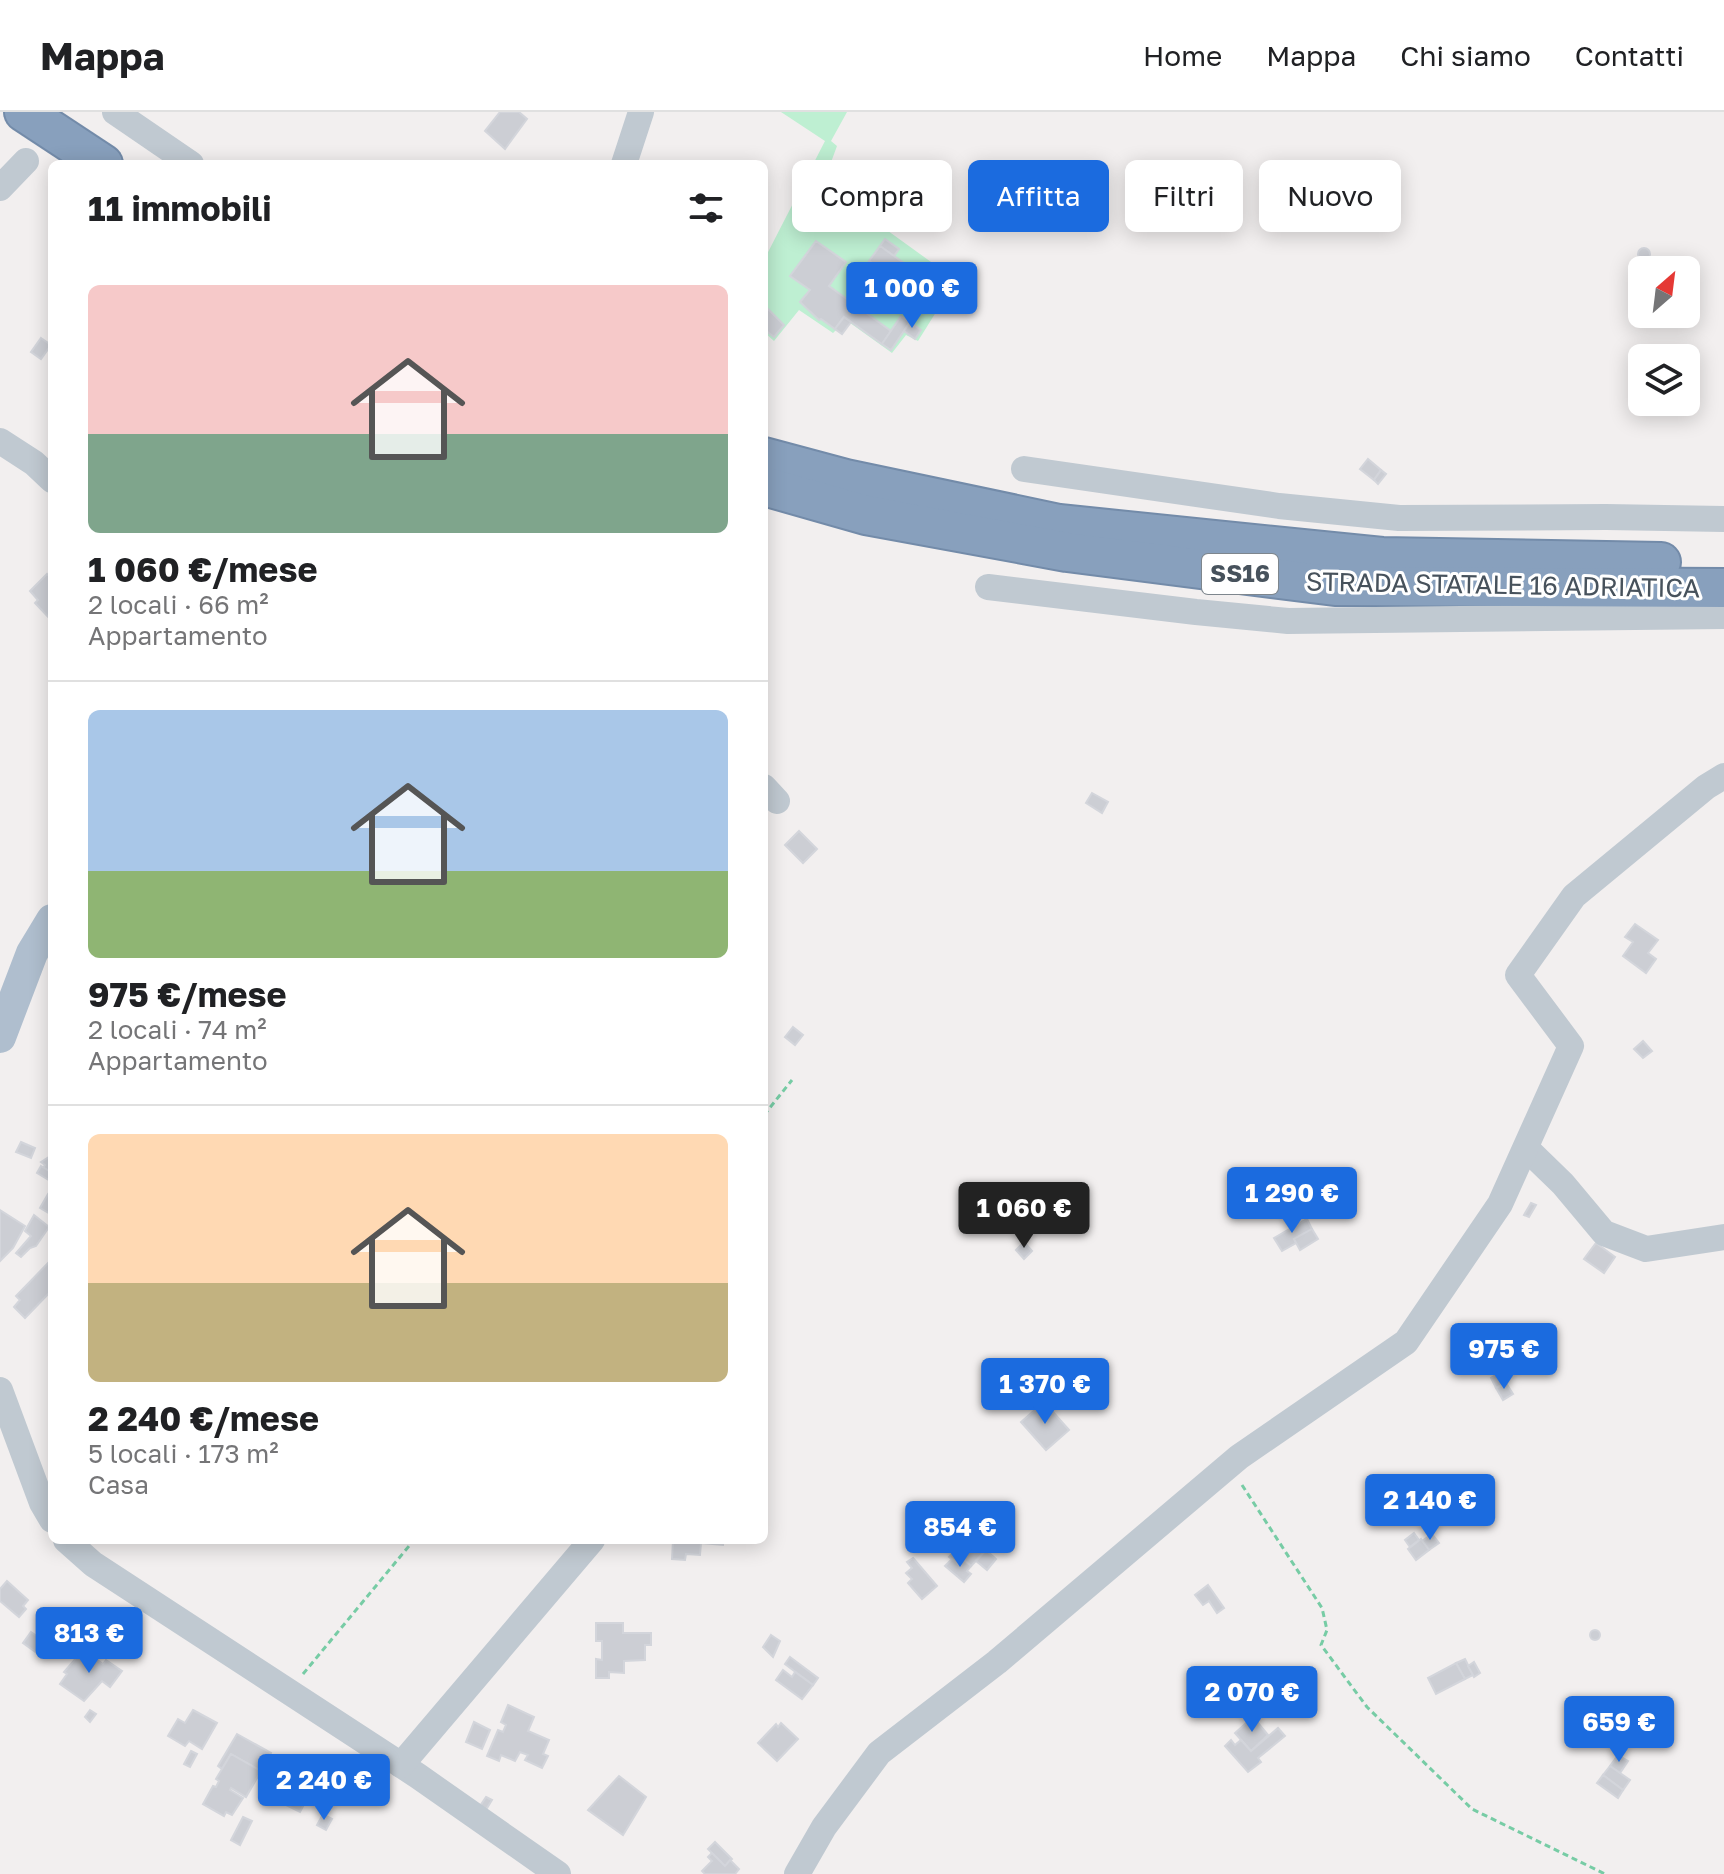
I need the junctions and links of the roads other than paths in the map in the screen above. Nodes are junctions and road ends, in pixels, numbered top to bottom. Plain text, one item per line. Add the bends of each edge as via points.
1 (24, 112) edge
2 (115, 112) edge
3 (641, 112) edge
4 (0, 124) edge
5 (97, 160) edge
6 (185, 160) edge
7 (625, 160) edge
8 (42, 163) edge
9 (0, 188) edge
10 (0, 441) edge
11 (768, 458) edge
12 (1024, 469) dead end
13 (48, 476) edge
14 (768, 487) edge
15 (1724, 519) edge
16 (1724, 563) edge
17 (988, 587) dead end
18 (1724, 588) edge
19 (1724, 616) edge
20 (1724, 776) edge
21 (48, 927) edge
22 (0, 1037) edge
23 (1526, 1148) junction
24 (1724, 1237) edge
25 (0, 1390) edge
26 (48, 1513) edge
27 (70, 1544) edge
28 (589, 1544) edge
29 (401, 1765) junction
30 (558, 1874) edge
31 (797, 1874) edge

1 - 5 highway
2 - 6 street
3 - 7 street
4 - 8 highway
8 - 9 street
10 - 13 street
11 - 16 highway, STRADA STATALE 16 ADRIATICA / SS16 via 1059,524 1382,557
12 - 15 street via 1399,518
14 - 18 highway, STRADA STATALE 16 ADRIATICA / SS16 via 866,515 1067,552 1335,586
17 - 19 street via 1288,621
20 - 23 street via 1574,896 1518,975 1571,1046
21 - 22 main road via 32,953
23 - 24 street via 1604,1233 1646,1249
23 - 31 street via 1500,1204 1406,1342 1228,1465 997,1662 879,1753 824,1827
25 - 26 street
27 - 29 street via 93,1564
28 - 29 street
29 - 30 street

